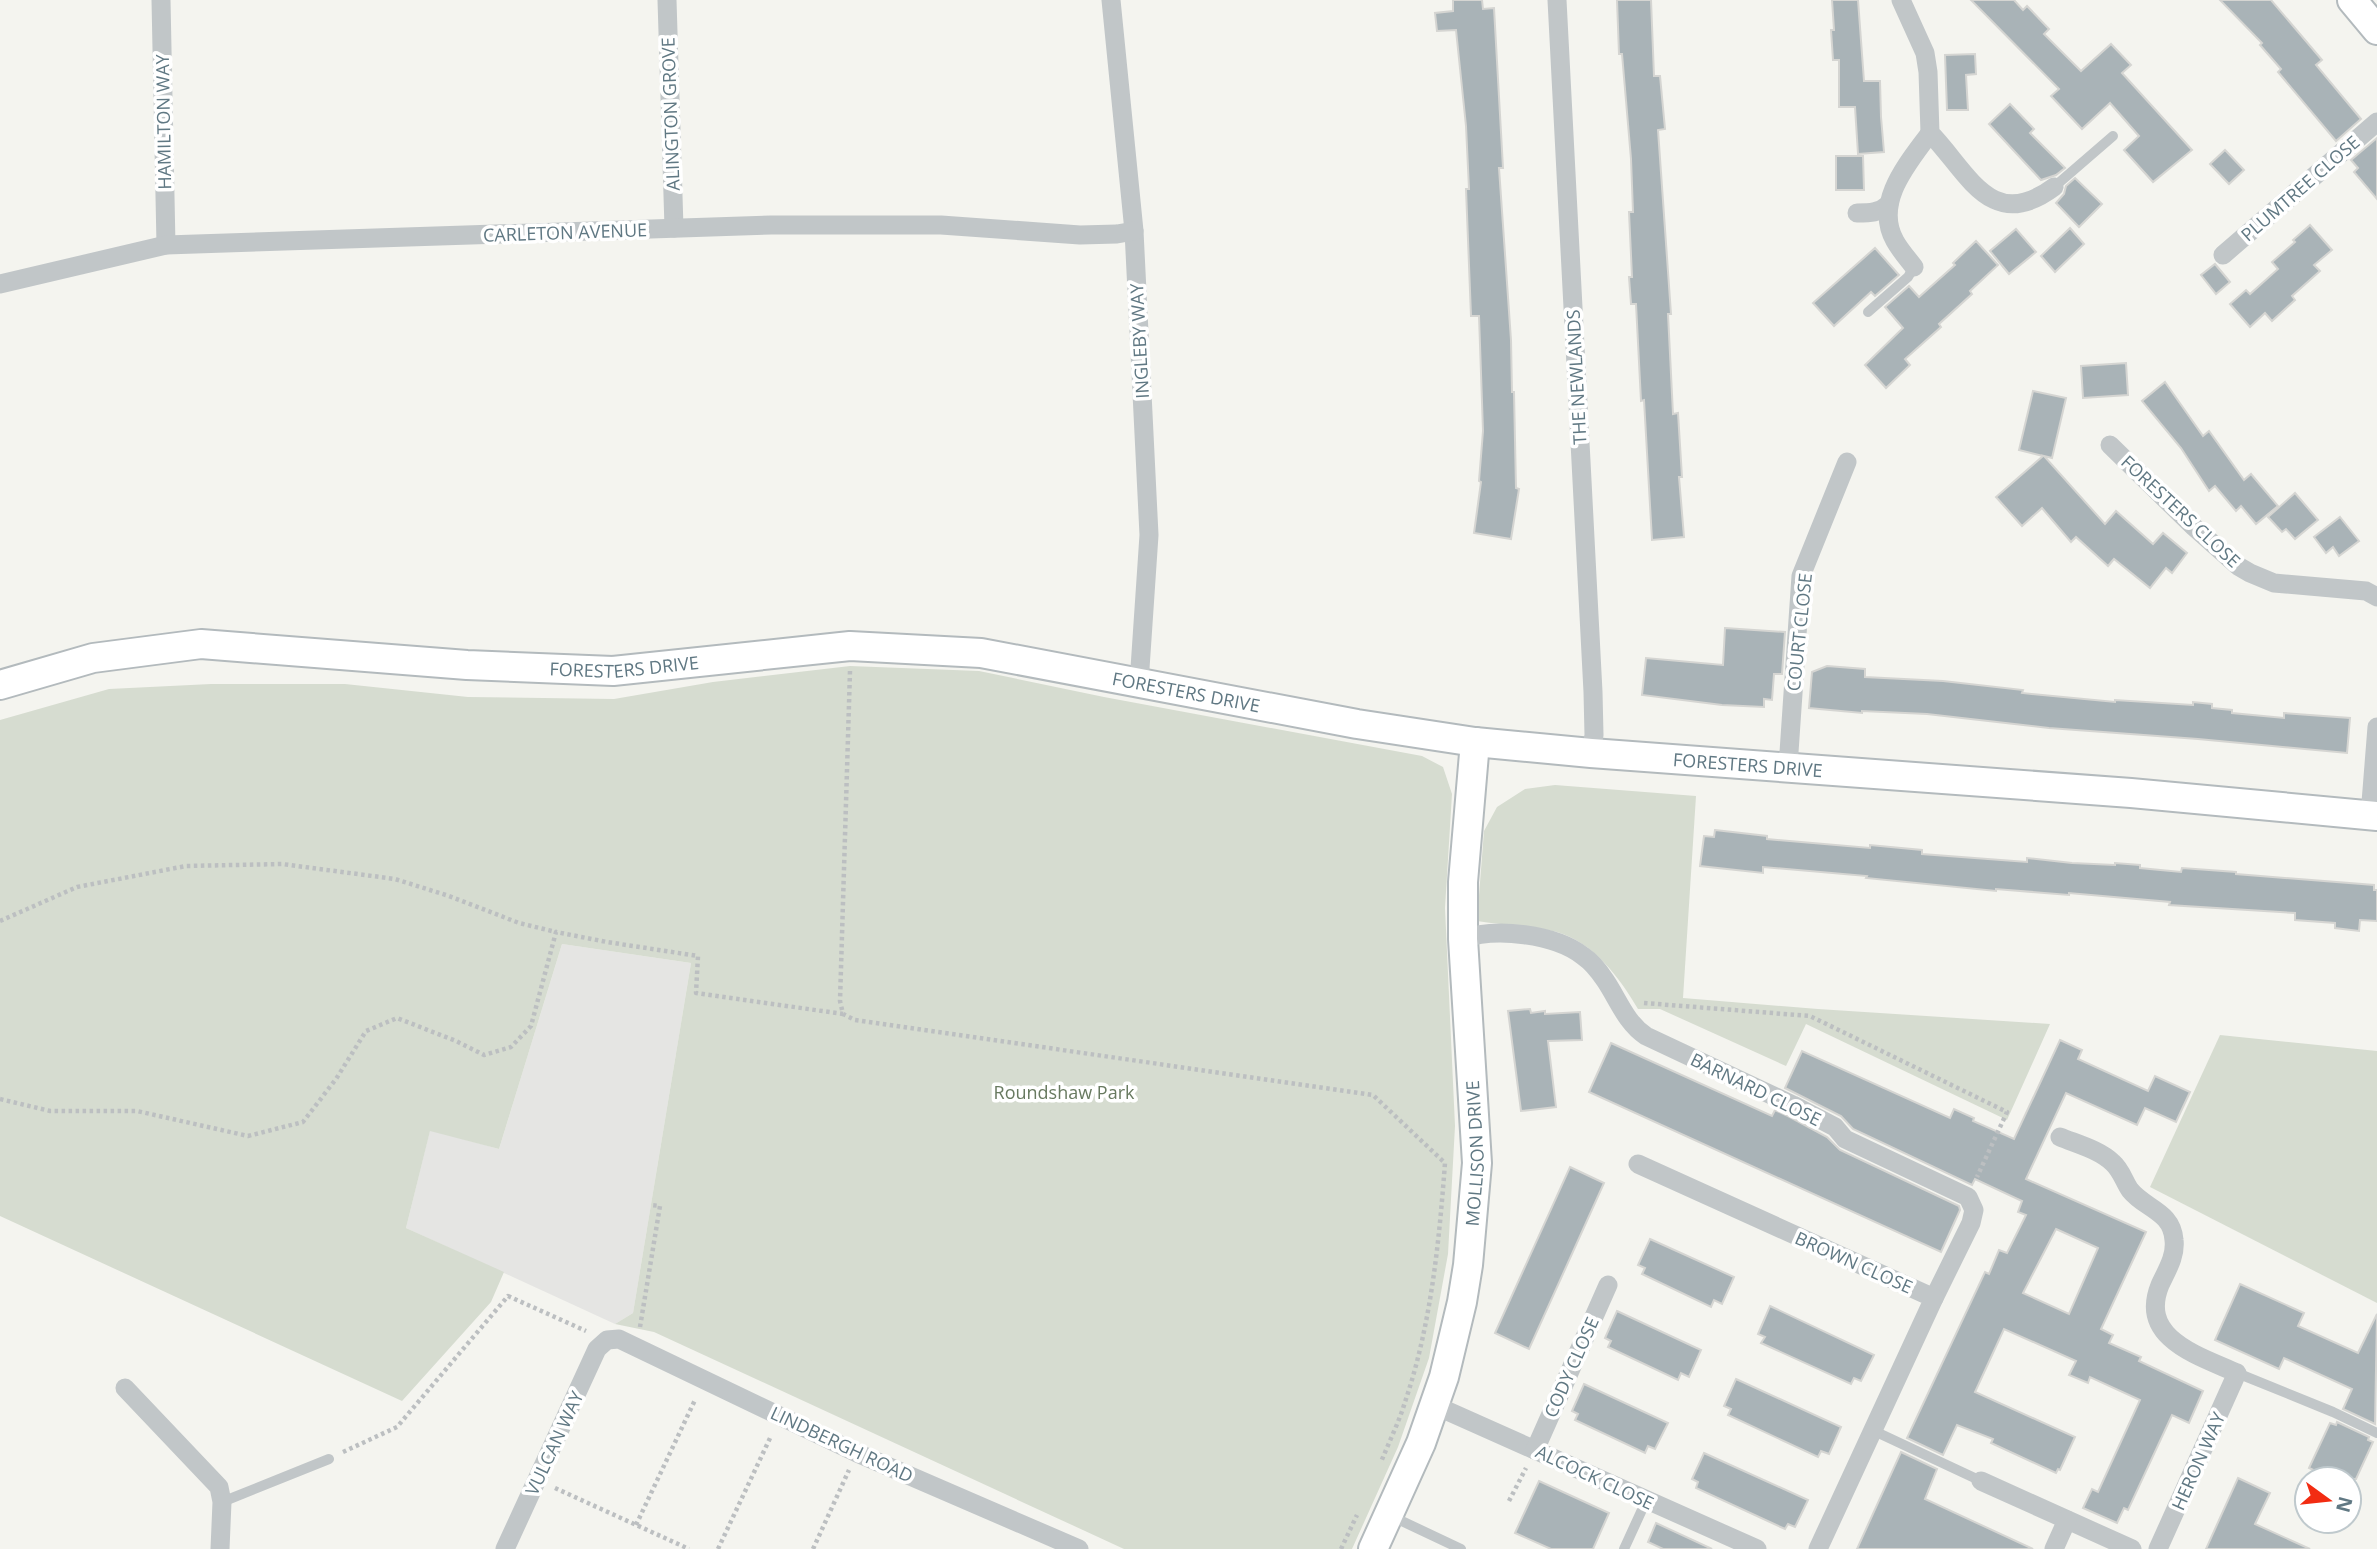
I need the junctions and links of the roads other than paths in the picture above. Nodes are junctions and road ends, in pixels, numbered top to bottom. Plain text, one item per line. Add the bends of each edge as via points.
1 (161, 0) edge
2 (667, 0) edge
3 (1111, 0) edge
4 (1557, 0) edge
5 (1901, 0) edge
6 (2352, 0) edge
7 (2377, 30) edge
8 (2377, 122) edge
9 (1930, 133) junction
10 (2113, 135) dead end
11 (2054, 187) joint
12 (1889, 204) junction
13 (1857, 213) dead end
14 (674, 228) junction
15 (1134, 231) junction
16 (166, 245) junction
17 (2223, 255) dead end
18 (1914, 267) joint
19 (0, 284) edge
20 (1868, 312) dead end
21 (2110, 445) dead end
22 (1847, 462) dead end
23 (2377, 597) edge
24 (1139, 683) junction
25 (0, 685) edge
26 (2377, 727) edge
27 (1475, 742) junction
28 (1591, 753) junction
29 (1788, 767) junction
30 (2374, 816) edge
31 (1463, 939) junction
32 (2060, 1137) dead end
33 (1638, 1164) dead end
34 (1608, 1285) dead end
35 (1934, 1298) junction
36 (607, 1340) joint
37 (2237, 1373) junction
38 (125, 1388) dead end
39 (1434, 1405) junction
40 (1872, 1430) junction
41 (2377, 1433) edge
42 (1535, 1450) junction
43 (329, 1459) road end
44 (1981, 1481) joint
45 (1646, 1501) junction
46 (222, 1502) junction
47 (1389, 1515) junction
48 (2067, 1520) junction
49 (220, 1549) edge
50 (505, 1549) edge
51 (1079, 1549) edge
52 (1373, 1549) edge
53 (1461, 1549) edge
54 (1625, 1549) edge
55 (1757, 1549) edge
56 (1818, 1549) edge
57 (2054, 1549) edge
58 (2132, 1549) edge
59 (2158, 1549) edge

1 - 16 street, HAMILTON WAY
2 - 14 street, ALINGTON GROVE
3 - 15 street, INGLEBY WAY
4 - 28 street, THE NEWLANDS via 1594,735
5 - 9 street via 1925,53
6 - 7 main road
8 - 17 street, PLUMTREE CLOSE
9 - 11 street via 1967,178 1999,201 2025,204
9 - 12 street via 1900,174
10 - 11 lane
12 - 13 street via 1873,213
12 - 18 street via 1894,240
14 - 15 street, CARLETON AVENUE via 917,225 1080,235
14 - 16 street, CARLETON AVENUE
15 - 24 street, INGLEBY WAY via 1149,534
16 - 19 street, CARLETON AVENUE
18 - 20 lane
21 - 23 street, FORESTERS CLOSE via 2194,527 2250,573 2274,583 2366,591
22 - 29 street, COURT CLOSE via 1801,576
24 - 25 main road, FORESTERS DRIVE via 981,653 850,646 613,671 201,645 93,658
24 - 27 main road, FORESTERS DRIVE
26 - 30 street
27 - 28 main road, FORESTERS DRIVE
27 - 31 main road, MOLLISON DRIVE via 1464,854
28 - 29 main road, FORESTERS DRIVE
29 - 30 main road, FORESTERS DRIVE
31 - 35 street, BARNARD CLOSE via 1506,933 1548,940 1582,954 1636,1030 1793,1105 1835,1127 1845,1139 1968,1197 1974,1210 1971,1223
31 - 39 main road, MOLLISON DRIVE via 1476,1179 1462,1302
32 - 37 street via 2114,1163 2131,1191 2165,1216 2175,1242 2156,1298 2162,1329 2182,1348
33 - 35 street, BROWN CLOSE
34 - 42 street, CODY CLOSE
35 - 40 street, BROWN CLOSE
36 - 50 street, VULCAN WAY via 597,1349
36 - 51 street, LINDBERGH ROAD via 619,1339 857,1453
37 - 41 lane
37 - 59 street, HERON WAY
38 - 46 street via 219,1487
39 - 42 street, ALCOCK CLOSE
39 - 47 main road, MOLLISON DRIVE
40 - 44 lane
40 - 56 street, BROWN CLOSE
42 - 45 street, ALCOCK CLOSE
43 - 46 lane
44 - 48 street
45 - 54 lane
45 - 55 street, ALCOCK CLOSE
46 - 49 street
47 - 52 main road, MOLLISON DRIVE
47 - 53 lane
48 - 57 street
48 - 58 street

